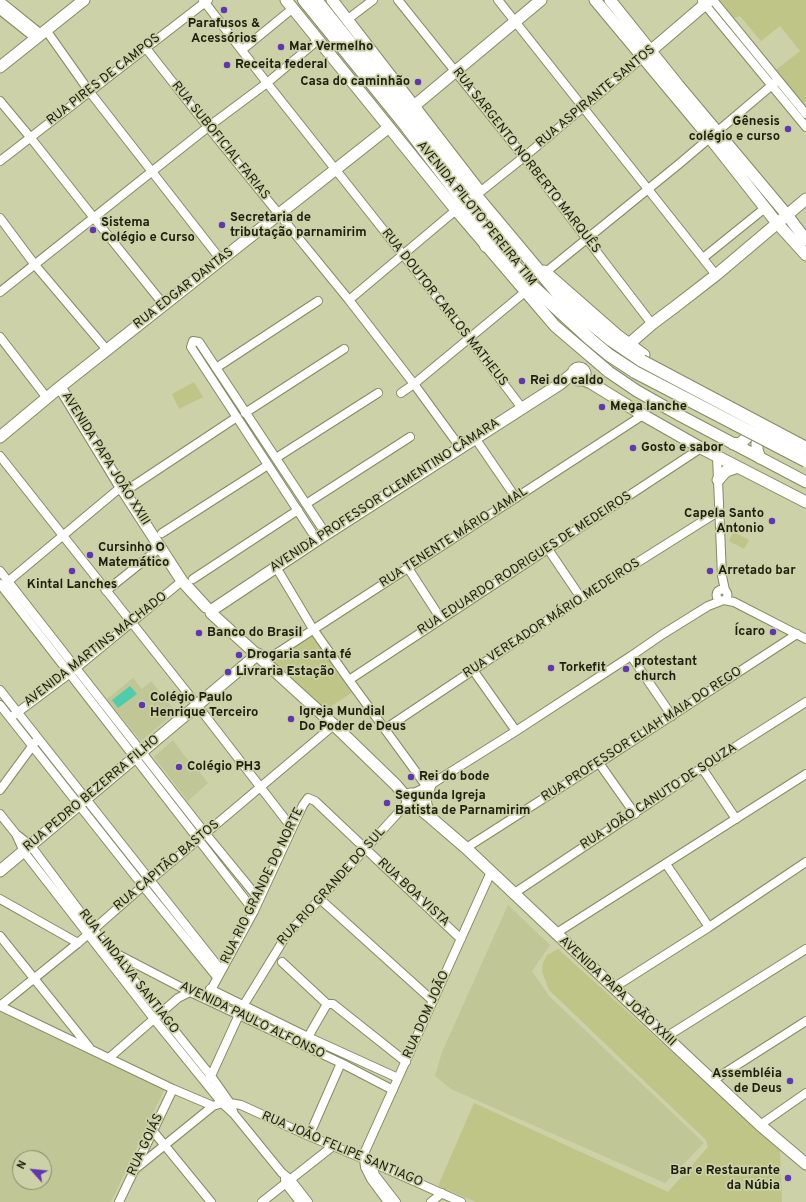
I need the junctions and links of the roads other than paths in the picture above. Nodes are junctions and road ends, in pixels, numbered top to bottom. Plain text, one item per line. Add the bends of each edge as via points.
1 (84, 0) edge
2 (304, 0) edge
3 (316, 0) edge
4 (332, 0) edge
5 (373, 0) edge
6 (398, 0) edge
7 (498, 0) edge
8 (541, 0) edge
9 (595, 0) edge
10 (610, 0) edge
11 (0, 1) edge
12 (205, 1) edge
13 (707, 1) edge
14 (289, 4) edge
15 (0, 10) edge
16 (348, 19) junction
17 (515, 22) junction
18 (41, 34) junction
19 (318, 40) junction
20 (145, 47) junction
21 (242, 50) junction
22 (647, 54) junction
23 (0, 67) edge
24 (455, 72) junction
25 (775, 82) junction
26 (267, 83) junction
27 (89, 90) junction
28 (0, 101) edge
29 (414, 106) junction
30 (584, 107) junction
31 (806, 114) edge
32 (208, 127) junction
33 (806, 127) edge
34 (388, 128) junction
35 (714, 135) junction
36 (30, 137) junction
37 (524, 157) junction
38 (0, 161) edge
39 (336, 169) junction
40 (152, 172) junction
41 (647, 189) junction
42 (480, 192) junction
43 (806, 199) edge
44 (765, 208) junction
45 (456, 210) junction
46 (280, 213) junction
47 (787, 215) junction
48 (0, 218) edge
49 (94, 218) junction
50 (479, 222) junction
51 (777, 223) junction
52 (587, 239) junction
53 (806, 240) edge
54 (486, 246) junction
55 (806, 255) edge
56 (403, 256) junction
57 (703, 258) junction
58 (221, 260) junction
59 (35, 265) junction
60 (546, 272) junction
61 (716, 275) junction
62 (0, 292) edge
63 (524, 292) junction
64 (349, 300) junction
65 (318, 301) dead end
66 (164, 305) junction
67 (652, 324) junction
68 (0, 337) edge
69 (470, 338) junction
70 (629, 344) junction
71 (580, 347) junction
72 (344, 348) dead end
73 (108, 350) junction
74 (204, 350) junction
75 (196, 356) junction
76 (601, 365) junction
77 (216, 368) junction
78 (581, 376) junction
79 (414, 384) junction
80 (60, 387) junction
81 (378, 393) dead end
82 (401, 393) dead end
83 (233, 395) junction
84 (48, 398) junction
85 (225, 400) junction
86 (522, 408) junction
87 (246, 413) junction
88 (748, 414) junction
89 (643, 415) junction
90 (237, 418) junction
91 (773, 426) junction
92 (0, 437) edge
93 (410, 437) dead end
94 (475, 438) junction
95 (263, 440) junction
96 (806, 443) edge
97 (733, 444) junction
98 (255, 445) junction
99 (460, 447) junction
100 (701, 448) junction
101 (806, 448) edge
102 (0, 456) edge
103 (716, 456) junction
104 (276, 458) junction
105 (760, 458) junction
106 (806, 461) edge
107 (268, 465) junction
108 (738, 467) junction
109 (718, 480) junction
110 (806, 482) edge
111 (133, 486) dead end
112 (294, 486) junction
113 (121, 487) junction
114 (286, 492) junction
115 (516, 498) junction
116 (806, 502) edge
117 (306, 504) junction
118 (298, 510) junction
119 (720, 511) junction
120 (162, 533) dead end
121 (63, 535) junction
122 (322, 537) junction
123 (161, 547) junction
124 (548, 549) junction
125 (276, 567) junction
126 (408, 568) junction
127 (0, 571) edge
128 (188, 580) junction
129 (3, 585) edge
130 (106, 591) junction
131 (722, 595) junction
132 (581, 598) junction
133 (210, 610) junction
134 (441, 619) junction
135 (131, 622) junction
136 (313, 629) junction
137 (797, 634) junction
138 (806, 639) edge
139 (631, 656) junction
140 (261, 658) junction
141 (77, 668) junction
142 (473, 670) junction
143 (69, 674) junction
144 (349, 680) junction
145 (0, 690) edge
146 (806, 702) edge
147 (0, 705) edge
148 (197, 705) junction
149 (17, 712) junction
150 (672, 716) junction
151 (10, 718) junction
152 (334, 726) junction
153 (385, 729) junction
154 (516, 731) junction
155 (35, 742) junction
156 (138, 755) junction
157 (600, 763) junction
158 (702, 768) junction
159 (806, 774) edge
160 (428, 786) junction
161 (261, 787) junction
162 (0, 790) edge
163 (413, 798) junction
164 (312, 799) joint
165 (82, 802) junction
166 (0, 814) edge
167 (634, 814) junction
168 (429, 815) junction
169 (736, 819) junction
170 (292, 828) junction
171 (110, 829) junction
172 (205, 834) junction
173 (103, 835) junction
174 (198, 840) junction
175 (466, 848) junction
176 (28, 849) junction
177 (365, 849) junction
178 (806, 862) edge
179 (666, 864) junction
180 (0, 871) edge
181 (491, 872) junction
182 (150, 880) junction
183 (143, 886) junction
184 (513, 894) junction
185 (0, 899) edge
186 (259, 899) junction
187 (320, 899) junction
188 (254, 911) junction
189 (709, 927) junction
190 (91, 931) junction
191 (188, 934) junction
192 (555, 934) junction
193 (0, 936) edge
194 (461, 939) junction
195 (78, 943) junction
196 (112, 952) junction
197 (804, 954) edge
198 (282, 962) dead end
199 (219, 974) junction
200 (34, 979) junction
201 (613, 988) junction
202 (210, 989) junction
203 (190, 992) junction
204 (206, 999) junction
205 (433, 1001) junction
206 (327, 1004) junction
207 (0, 1006) edge
208 (243, 1006) junction
209 (160, 1014) junction
210 (239, 1015) junction
211 (154, 1019) junction
212 (806, 1021) edge
213 (308, 1037) junction
214 (666, 1037) junction
215 (91, 1049) junction
216 (109, 1058) junction
217 (406, 1062) junction
218 (341, 1063) junction
219 (398, 1078) junction
220 (208, 1079) junction
221 (712, 1081) junction
222 (173, 1089) junction
223 (393, 1090) junction
224 (806, 1094) edge
225 (226, 1103) junction
226 (213, 1106) junction
227 (760, 1125) junction
228 (153, 1131) junction
229 (309, 1136) junction
230 (165, 1145) junction
231 (333, 1146) junction
232 (366, 1160) junction
233 (806, 1164) edge
234 (134, 1170) junction
235 (289, 1182) junction
236 (442, 1193) junction
237 (119, 1202) edge
238 (211, 1202) edge
239 (262, 1202) edge
240 (300, 1202) edge
241 (308, 1202) edge
242 (388, 1202) edge
243 (396, 1202) edge
244 (431, 1202) edge
245 (461, 1202) edge

1 - 18 main road
2 - 50 highway, AVENIDA PILOTO PEREIRA TIM via 406,126
3 - 101 highway, AVENIDA PILOTO PEREIRA TIM, bridge via 411,119 565,302 611,340 642,361
4 - 16 main road
5 - 16 street
6 - 24 street, RUA SARGENTO NORBERTO MARQUÊS
7 - 17 street
8 - 17 main road
9 - 22 main road
10 - 22 main road
11 - 18 street
12 - 20 street, RUA PIRES DE CAMPOS
12 - 21 street, RUA DOUTOR CARLOS MATHEUS
13 - 22 main road, RUA ASPIRANTE SANTOS
13 - 25 street
14 - 19 main road
14 - 21 street
15 - 18 street
16 - 29 main road
17 - 24 main road
17 - 30 street
18 - 23 main road
18 - 27 street
19 - 26 street
19 - 34 main road
20 - 27 street, RUA PIRES DE CAMPOS
20 - 32 street, RUA SUBOFICIAL FARIAS
21 - 26 street, RUA DOUTOR CARLOS MATHEUS
22 - 30 street, RUA ASPIRANTE SANTOS
22 - 35 main road
24 - 29 main road
24 - 37 street, RUA SARGENTO NORBERTO MARQUÊS
25 - 31 street
25 - 33 street
25 - 35 street
26 - 32 street
26 - 39 street, RUA DOUTOR CARLOS MATHEUS
27 - 36 street, RUA PIRES DE CAMPOS
27 - 40 street
28 - 36 street
29 - 42 main road
30 - 37 street, RUA ASPIRANTE SANTOS
30 - 41 street
32 - 40 street
32 - 46 street, RUA SUBOFICIAL FARIAS
34 - 39 main road, RUA EDGAR DANTAS
34 - 45 main road
35 - 41 street
35 - 44 main road
35 - 47 main road
36 - 38 street, RUA PIRES DE CAMPOS
36 - 49 street
37 - 42 street, RUA ASPIRANTE SANTOS
37 - 52 street, RUA SARGENTO NORBERTO MARQUÊS
39 - 46 main road, RUA EDGAR DANTAS
39 - 56 street, RUA DOUTOR CARLOS MATHEUS
40 - 49 street
40 - 58 street
41 - 52 street
41 - 57 street
42 - 60 main road
43 - 47 main road
44 - 51 main road
44 - 57 street
45 - 54 main road
45 - 56 street
46 - 58 main road, RUA EDGAR DANTAS
46 - 64 street, RUA SUBOFICIAL FARIAS
47 - 51 main road
47 - 53 main road
48 - 59 street
49 - 59 street
49 - 66 street
50 - 54 highway
50 - 106 highway, AVENIDA PILOTO PEREIRA TIM, bridge via 537,291 609,355 635,372
51 - 55 main road
51 - 61 main road
52 - 60 street
52 - 67 street, RUA SARGENTO NORBERTO MARQUÊS
54 - 63 main road
56 - 64 street
56 - 69 street, RUA DOUTOR CARLOS MATHEUS
57 - 61 street
58 - 66 main road, RUA EDGAR DANTAS
59 - 62 street
59 - 73 street
60 - 70 main road
61 - 67 main road
63 - 69 street
63 - 71 main road via 549,320
64 - 79 street, RUA SUBOFICIAL FARIAS
65 - 77 street
66 - 73 main road, RUA EDGAR DANTAS
67 - 70 main road
68 - 84 street
69 - 79 street
69 - 86 street, RUA DOUTOR CARLOS MATHEUS
70 - 88 main road via 682,379
71 - 76 main road
71 - 78 main road via 584,358
72 - 87 street
73 - 80 main road, RUA EDGAR DANTAS
74 - 75 street
74 - 75 street via 199,342 193,341 191,347
74 - 77 street
75 - 85 street
76 - 78 main road, AVENIDA PROFESSOR CLEMENTINO CÂMARA via 592,367
76 - 97 main road via 637,391
77 - 83 street
78 - 86 main road, AVENIDA PROFESSOR CLEMENTINO CÂMARA via 560,384
78 - 89 main road
79 - 82 street
79 - 99 street, RUA SUBOFICIAL FARIAS
80 - 84 main road, RUA EDGAR DANTAS
80 - 113 main road, AVENIDA PAPA JOÃO XXIII
81 - 104 street
83 - 85 street
83 - 87 street
84 - 92 main road, RUA EDGAR DANTAS
85 - 90 street
86 - 94 main road, AVENIDA PROFESSOR CLEMENTINO CÂMARA
87 - 95 street
88 - 91 main road
88 - 97 main road via 752,424 749,434 741,442
89 - 100 main road
89 - 115 street, RUA TENENTE MÁRIO JAMAL
90 - 98 street
90 - 111 street
91 - 96 main road
91 - 105 main road via 762,432 757,443
93 - 117 street
94 - 99 main road, AVENIDA PROFESSOR CLEMENTINO CÂMARA
94 - 115 street
95 - 98 street
95 - 104 street
97 - 105 main road
98 - 107 street
99 - 122 main road, AVENIDA PROFESSOR CLEMENTINO CÂMARA
100 - 103 main road
100 - 124 street, RUA EDUARDO RODRIGUES DE MEDEIROS
102 - 121 street
103 - 108 main road
103 - 109 street
104 - 112 street
105 - 110 main road
107 - 114 street
107 - 120 street
108 - 109 main road via 726,471
108 - 116 main road
109 - 119 street
112 - 114 street
112 - 117 street
113 - 121 street
113 - 123 main road, AVENIDA PAPA JOÃO XXIII
114 - 118 street
115 - 126 street, RUA TENENTE MÁRIO JAMAL
117 - 122 street
118 - 122 street
118 - 128 street, AVENIDA MARTINS MACHADO
119 - 131 street
119 - 132 street, RUA VEREADOR MÁRIO MEDEIROS
121 - 129 street
121 - 130 street
122 - 125 main road, AVENIDA PROFESSOR CLEMENTINO CÂMARA
123 - 128 main road, AVENIDA PAPA JOÃO XXIII
123 - 130 street
124 - 132 street
124 - 134 street, RUA EDUARDO RODRIGUES DE MEDEIROS
125 - 133 main road, AVENIDA PROFESSOR CLEMENTINO CÂMARA
125 - 136 street
126 - 134 street
126 - 136 street, RUA TENENTE MÁRIO JAMAL
127 - 129 street
128 - 133 main road, AVENIDA PAPA JOÃO XXIII
128 - 135 street, AVENIDA MARTINS MACHADO
129 - 141 street
129 - 143 street
130 - 135 street
131 - 137 street
131 - 139 street, RUA RIO GRANDE DO SUL
132 - 142 street, RUA VEREADOR MÁRIO MEDEIROS
133 - 140 main road, AVENIDA PAPA JOÃO XXIII
134 - 144 street, RUA EDUARDO RODRIGUES DE MEDEIROS
135 - 141 street, AVENIDA MARTINS MACHADO
135 - 148 street
136 - 140 street, RUA TENENTE MÁRIO JAMAL
136 - 144 street
137 - 138 street
137 - 150 street, RUA PROFESSOR ELIAH MAIA DO REGO
139 - 150 street
139 - 154 street, RUA RIO GRANDE DO SUL
140 - 148 main road, RUA PEDRO BEZERRA FILHO
140 - 152 main road, AVENIDA PAPA JOÃO XXIII
141 - 143 street, AVENIDA MARTINS MACHADO
141 - 156 street
142 - 153 street, RUA VEREADOR MÁRIO MEDEIROS
142 - 154 street
143 - 149 street, AVENIDA MARTINS MACHADO
143 - 156 street
144 - 153 street
145 - 149 street
146 - 158 street, RUA JOÃO CANUTO DE SOUZA
147 - 151 street
148 - 156 main road, RUA PEDRO BEZERRA FILHO
148 - 161 street
149 - 151 street, AVENIDA MARTINS MACHADO
149 - 155 street
150 - 157 street, RUA PROFESSOR ELIAH MAIA DO REGO
151 - 155 street
152 - 161 street, RUA CAPITÃO BASTOS
152 - 163 main road, AVENIDA PAPA JOÃO XXIII via 396,786
153 - 160 street
154 - 160 street, RUA RIO GRANDE DO SUL
155 - 162 street
155 - 165 street
156 - 165 main road, RUA PEDRO BEZERRA FILHO
156 - 172 street
156 - 174 street
157 - 167 street
157 - 175 street, RUA PROFESSOR ELIAH MAIA DO REGO
158 - 167 street, RUA JOÃO CANUTO DE SOUZA
158 - 169 street
159 - 169 street
160 - 163 street, RUA RIO GRANDE DO SUL
160 - 168 main road via 425,799
161 - 170 street
161 - 172 street, RUA CAPITÃO BASTOS
163 - 168 main road, AVENIDA PAPA JOÃO XXIII
163 - 177 street, RUA RIO GRANDE DO SUL
164 - 170 street, RUA RIO GRANDE DO NORTE via 308,798
164 - 177 street, RUA BOA VISTA
165 - 171 street
165 - 173 street
165 - 176 main road, RUA PEDRO BEZERRA FILHO
166 - 176 street, RUA LINDALVA SANTIAGO
167 - 184 street, RUA JOÃO CANUTO DE SOUZA
168 - 175 main road, AVENIDA PAPA JOÃO XXIII
169 - 179 street
170 - 186 street, RUA RIO GRANDE DO NORTE
171 - 173 street
171 - 182 street
172 - 174 street, RUA CAPITÃO BASTOS
172 - 186 street
173 - 183 street
174 - 182 street, RUA CAPITÃO BASTOS
174 - 188 street
175 - 181 main road, AVENIDA PAPA JOÃO XXIII
176 - 180 main road, RUA PEDRO BEZERRA FILHO
176 - 190 street, RUA LINDALVA SANTIAGO
177 - 187 street, RUA RIO GRANDE DO SUL
177 - 194 street, RUA BOA VISTA
178 - 189 street
179 - 189 street
179 - 192 street
181 - 184 main road, AVENIDA PAPA JOÃO XXIII
181 - 194 street, RUA DOM JOÃO
182 - 183 street, RUA CAPITÃO BASTOS
182 - 191 street
183 - 190 street, RUA CAPITÃO BASTOS
183 - 191 street
184 - 192 main road, AVENIDA PAPA JOÃO XXIII
185 - 195 street
186 - 188 street, RUA RIO GRANDE DO NORTE
187 - 205 street
187 - 208 street, RUA RIO GRANDE DO SUL via 282,940
188 - 199 street, RUA RIO GRANDE DO NORTE
189 - 201 street
190 - 195 street, RUA CAPITÃO BASTOS
190 - 196 street, RUA LINDALVA SANTIAGO
190 - 211 street, RUA LINDALVA SANTIAGO
191 - 199 street
192 - 201 main road, AVENIDA PAPA JOÃO XXIII
193 - 200 street
194 - 205 street, RUA DOM JOÃO
195 - 200 street, RUA CAPITÃO BASTOS
196 - 203 street, AVENIDA PAULO ALFONSO
196 - 209 street, RUA LINDALVA SANTIAGO
197 - 214 street
198 - 206 street
199 - 202 street, RUA RIO GRANDE DO NORTE
200 - 207 street, RUA CAPITÃO BASTOS
200 - 215 street
201 - 214 main road, AVENIDA PAPA JOÃO XXIII
202 - 204 street, RUA RIO GRANDE DO NORTE
202 - 208 street, AVENIDA PAULO ALFONSO
203 - 204 street, AVENIDA PAULO ALFONSO
203 - 209 street via 178,998
204 - 210 street, AVENIDA PAULO ALFONSO
205 - 217 street, RUA DOM JOÃO
206 - 213 street
206 - 217 street via 333,1004
207 - 215 street
208 - 210 street, RUA RIO GRANDE DO SUL
208 - 213 street, AVENIDA PAULO ALFONSO
209 - 211 street
209 - 220 street, RUA LINDALVA SANTIAGO
210 - 218 street, AVENIDA PAULO ALFONSO
210 - 220 street, RUA RIO GRANDE DO SUL
211 - 216 street
211 - 220 street, RUA LINDALVA SANTIAGO
212 - 221 street
213 - 219 street, AVENIDA PAULO ALFONSO
214 - 221 main road, AVENIDA PAPA JOÃO XXIII
215 - 216 street
216 - 222 street
217 - 219 street, RUA DOM JOÃO
218 - 223 street, AVENIDA PAULO ALFONSO
218 - 229 street
219 - 223 street, RUA DOM JOÃO
220 - 225 street, RUA LINDALVA SANTIAGO
221 - 227 main road, AVENIDA PAPA JOÃO XXIII
222 - 226 street
222 - 228 street, RUA GOIÁS
223 - 232 street, RUA DOM JOÃO
224 - 227 street
225 - 226 street
225 - 229 street, RUA JOÃO FELIPE SANTIAGO via 241,1105
225 - 235 street, RUA LINDALVA SANTIAGO
226 - 230 street
227 - 233 main road, AVENIDA PAPA JOÃO XXIII
228 - 230 street
228 - 234 street, RUA GOIÁS
229 - 231 street, RUA JOÃO FELIPE SANTIAGO
230 - 234 street
230 - 238 street
231 - 232 street, RUA JOÃO FELIPE SANTIAGO
231 - 235 street
232 - 236 street, RUA JOÃO FELIPE SANTIAGO
232 - 242 street via 365,1167 371,1179
232 - 243 street
234 - 237 street, RUA GOIÁS
235 - 239 street
235 - 240 street, RUA LINDALVA SANTIAGO
235 - 241 street, RUA LINDALVA SANTIAGO
236 - 244 street
236 - 245 street, RUA JOÃO FELIPE SANTIAGO

